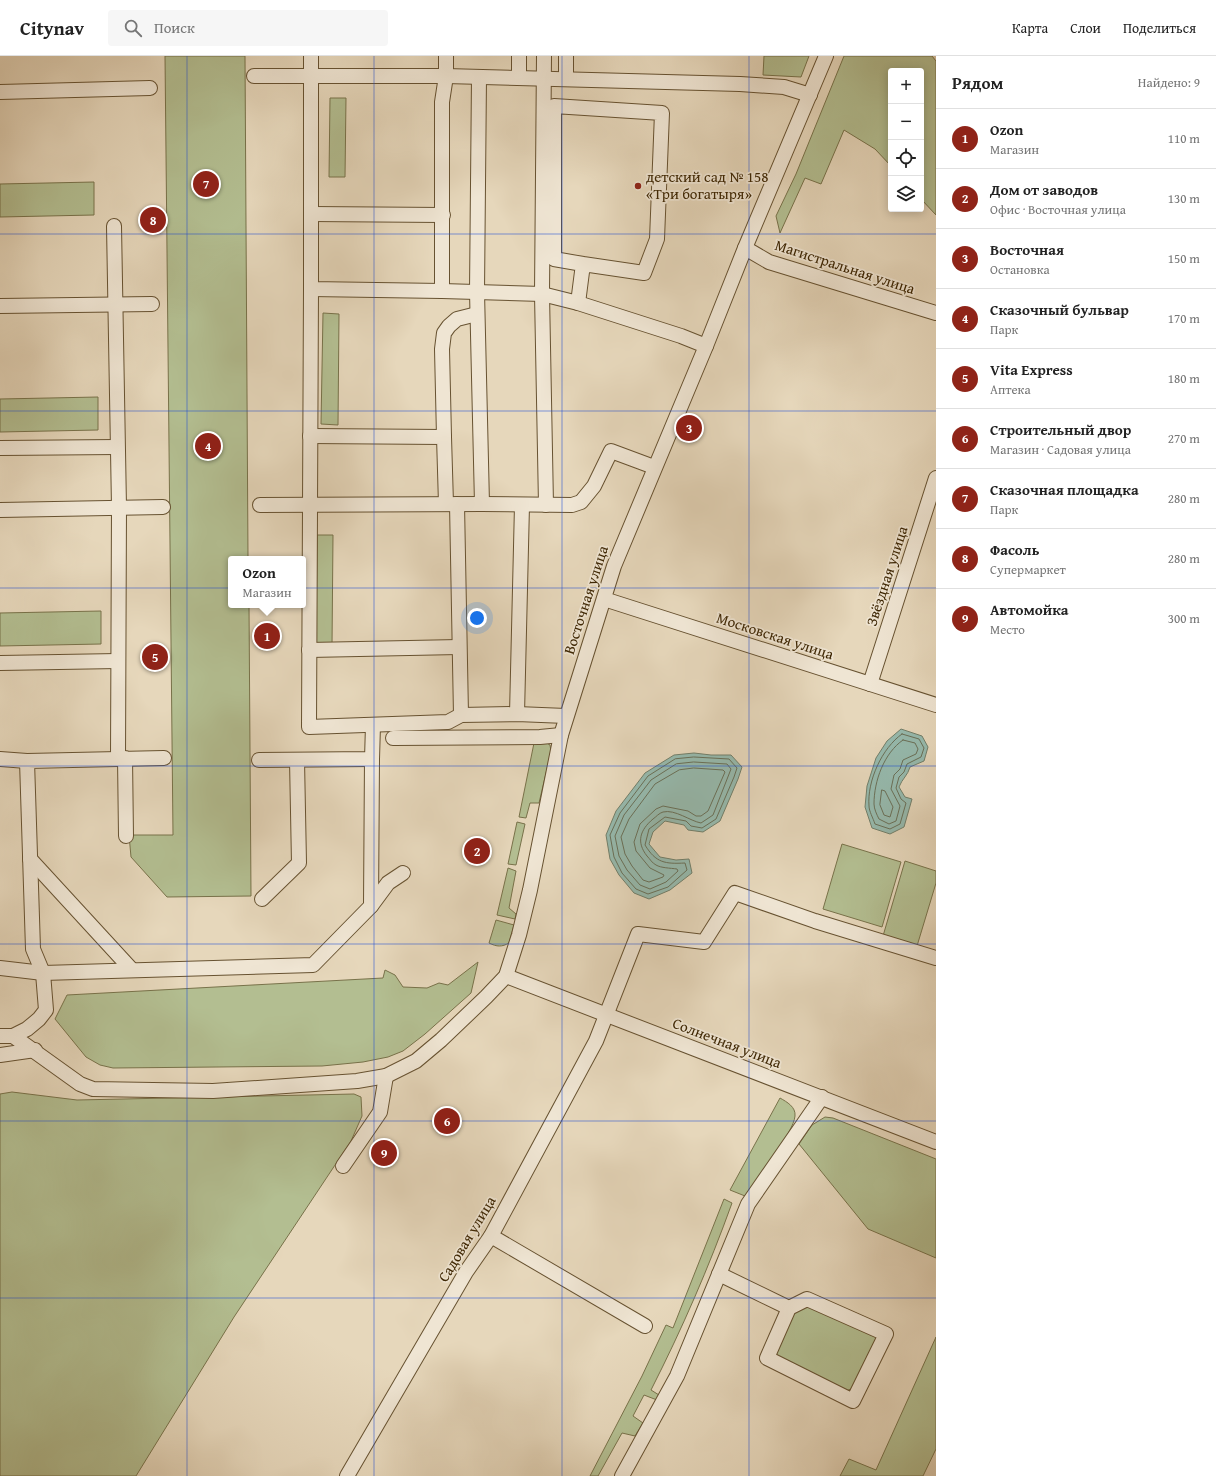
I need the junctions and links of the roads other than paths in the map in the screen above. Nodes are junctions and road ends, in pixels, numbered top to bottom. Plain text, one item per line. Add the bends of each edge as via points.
1 (311, 56) edge
2 (446, 56) edge
3 (519, 56) edge
4 (544, 56) edge
5 (566, 56) edge
6 (826, 56) edge
7 (254, 76) dead end
8 (311, 76) junction
9 (446, 76) junction
10 (479, 78) junction
11 (519, 78) junction
12 (554, 79) junction
13 (150, 88) dead end
14 (0, 92) edge
15 (810, 95) junction
16 (554, 106) junction
17 (311, 214) junction
18 (443, 215) junction
19 (114, 226) dead end
20 (745, 248) junction
21 (583, 264) junction
22 (311, 288) junction
23 (442, 291) junction
24 (477, 292) junction
25 (542, 294) junction
26 (578, 303) junction
27 (115, 304) junction
28 (152, 304) dead end
29 (0, 306) edge
30 (936, 313) edge
31 (477, 314) junction
32 (706, 346) junction
33 (310, 436) junction
34 (444, 437) junction
35 (117, 447) junction
36 (0, 448) edge
37 (654, 467) junction
38 (936, 478) edge
39 (451, 504) junction
40 (482, 504) junction
41 (260, 505) dead end
42 (309, 505) junction
43 (522, 505) junction
44 (546, 506) junction
45 (119, 507) junction
46 (163, 507) dead end
47 (0, 510) edge
48 (604, 599) junction
49 (459, 647) junction
50 (309, 650) junction
51 (118, 661) junction
52 (0, 663) edge
53 (870, 684) junction
54 (936, 705) edge
55 (517, 714) junction
56 (461, 715) junction
57 (566, 716) junction
58 (373, 725) junction
59 (561, 735) junction
60 (393, 738) dead end
61 (0, 747) edge
62 (122, 758) junction
63 (164, 758) dead end
64 (4, 759) edge
65 (372, 759) junction
66 (259, 760) dead end
67 (297, 760) junction
68 (27, 761) junction
69 (126, 836) dead end
70 (30, 859) junction
71 (403, 873) dead end
72 (262, 899) dead end
73 (371, 906) junction
74 (936, 958) edge
75 (0, 968) edge
76 (132, 970) junction
77 (43, 973) junction
78 (506, 976) junction
79 (607, 1015) junction
80 (6, 1036) edge
81 (35, 1050) junction
82 (0, 1055) edge
83 (386, 1076) junction
84 (822, 1098) junction
85 (936, 1142) edge
86 (343, 1166) dead end
87 (491, 1236) junction
88 (719, 1274) junction
89 (789, 1308) junction
90 (645, 1326) dead end
91 (347, 1476) edge
92 (622, 1476) edge

1 - 8 street
2 - 9 street
3 - 11 street
4 - 12 street
5 - 12 street
6 - 15 street, Восточная улица
7 - 8 street
8 - 9 street
8 - 17 street
9 - 10 street
9 - 18 street via 442,102
10 - 11 street
10 - 24 street
11 - 12 street
12 - 15 street via 740,84 784,87
12 - 16 street
12 - 25 street
13 - 14 street
15 - 20 street, Восточная улица
16 - 21 street via 554,259
16 - 21 street via 662,113 657,239 644,273
17 - 18 street
17 - 22 street
18 - 23 street
19 - 27 street
20 - 30 street, Магистральная улица via 769,262
20 - 32 street, Восточная улица
21 - 26 street
22 - 23 street
22 - 33 street
23 - 24 street
24 - 25 street
24 - 31 street
25 - 26 street
25 - 44 street
26 - 32 street
27 - 28 street
27 - 29 street
27 - 35 street
31 - 34 street via 457,319 444,333
31 - 40 street
32 - 37 street, Восточная улица
33 - 34 street
33 - 42 street
34 - 39 street
35 - 36 street
35 - 45 street
37 - 44 street via 611,451 594,486 581,502
37 - 48 street, Восточная улица via 614,566
38 - 53 street, Звёздная улица
39 - 40 street
39 - 42 street
39 - 49 street
40 - 43 street
41 - 42 street
42 - 50 street
43 - 44 street
43 - 55 street
45 - 46 street
45 - 47 street
45 - 51 street
48 - 53 street, Московская улица
48 - 57 street, Восточная улица
49 - 50 street
49 - 56 street
50 - 58 street via 309,727
51 - 52 street
51 - 62 street
53 - 54 street, Московская улица
55 - 56 street
55 - 57 street
56 - 58 street via 448,722
57 - 59 street, Восточная улица
58 - 65 street
59 - 60 street
59 - 78 street, Восточная улица via 530,890
61 - 64 street
62 - 63 street
62 - 68 street
62 - 69 street
64 - 68 street
65 - 67 street
65 - 73 street
66 - 67 street
67 - 72 street via 299,863
68 - 70 street
70 - 76 street
70 - 77 street via 33,949
71 - 73 street via 388,884
73 - 76 street via 313,965
74 - 79 street, Садовая улица via 815,921 735,893 704,942 638,934
75 - 77 street
76 - 77 street
77 - 80 street via 46,1010 27,1029
78 - 79 street, Солнечная улица
78 - 83 street via 416,1061
79 - 84 street, Солнечная улица
79 - 87 street, Садовая улица via 596,1041
80 - 81 street
81 - 82 street
81 - 83 street via 80,1084 93,1089 213,1091 357,1081
83 - 86 street via 380,1112
84 - 85 street, Солнечная улица
84 - 88 street via 748,1204
87 - 90 street
87 - 91 street, Садовая улица via 466,1272
88 - 89 street
88 - 92 street via 677,1376
89 - 89 street via 807,1299 886,1334 853,1401 767,1358

